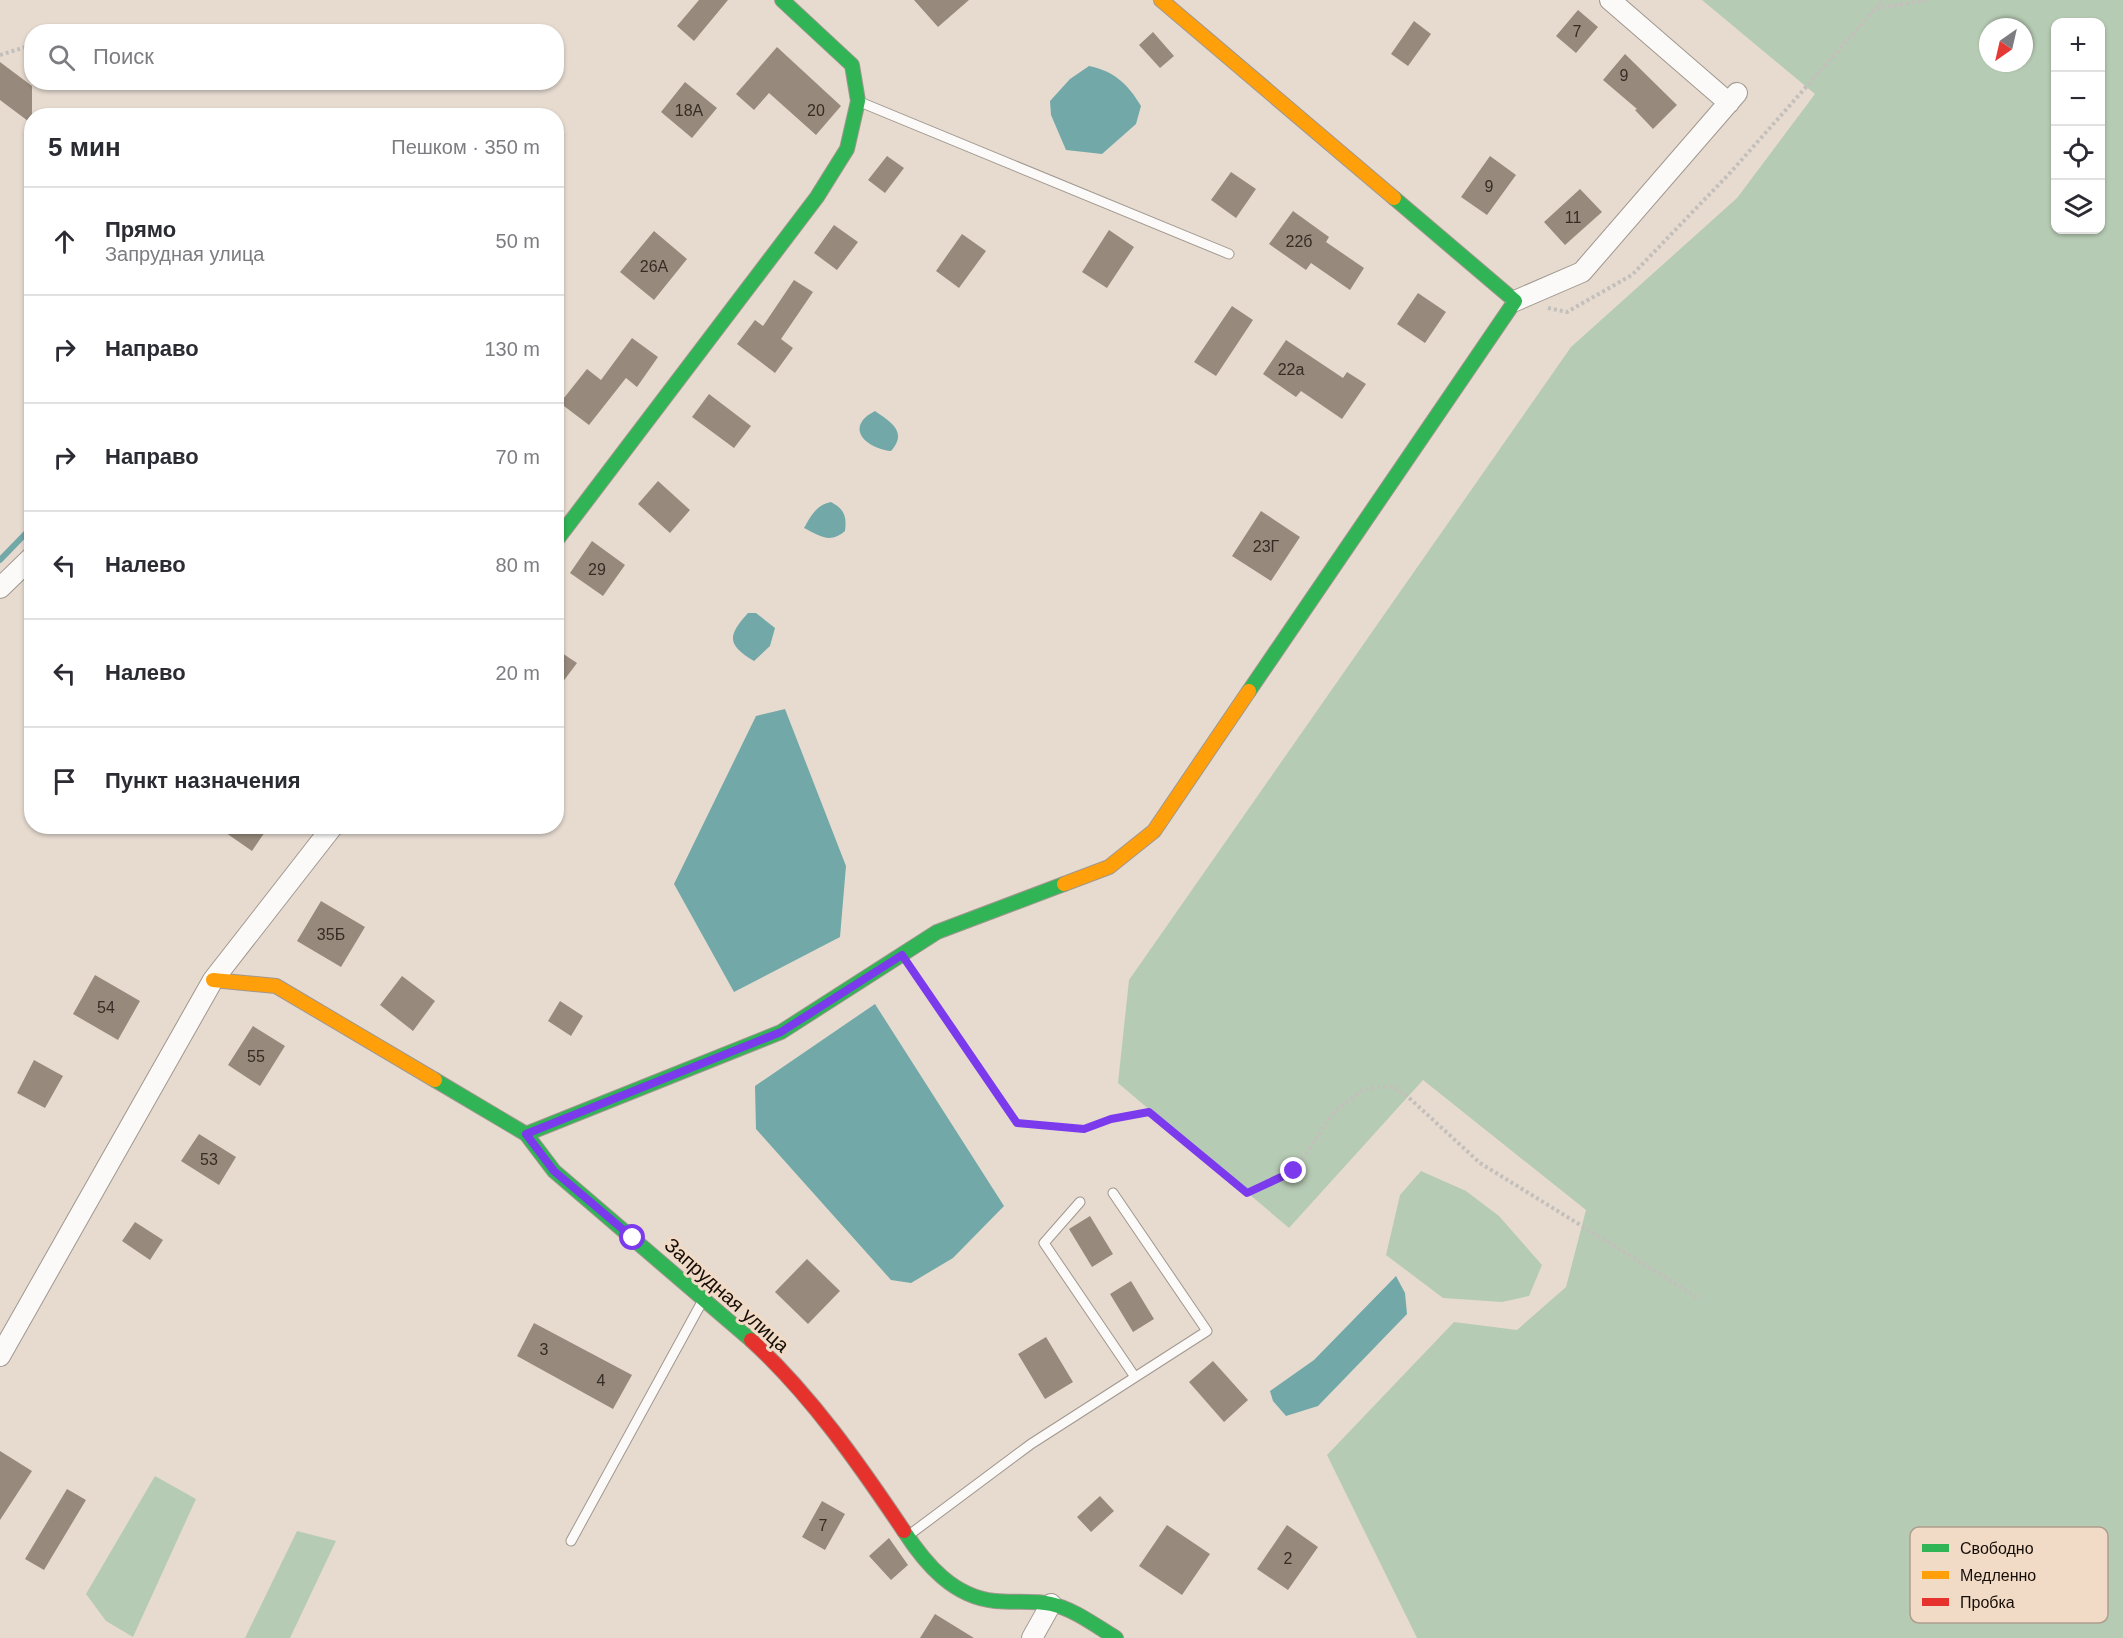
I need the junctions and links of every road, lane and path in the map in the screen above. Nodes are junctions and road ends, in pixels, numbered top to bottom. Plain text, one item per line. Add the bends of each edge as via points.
1 (782, 0) edge
2 (1161, 0) edge
3 (1610, 0) edge
4 (1884, 0) edge
5 (1927, 0) edge
6 (1875, 9) junction
7 (24, 48) edge
8 (0, 55) edge
9 (858, 101) junction
10 (1229, 254) dead end
11 (1515, 301) junction
12 (1546, 308) dead end
13 (564, 526) edge
14 (24, 565) edge
15 (0, 588) edge
16 (327, 834) edge
17 (902, 955) junction
18 (213, 980) junction
19 (526, 1134) junction
20 (1113, 1193) dead end
21 (1080, 1202) dead end
22 (704, 1298) junction
23 (1700, 1299) dead end
24 (0, 1356) edge
25 (1135, 1377) junction
26 (907, 1536) junction
27 (571, 1541) dead end
28 (1051, 1604) junction
29 (1032, 1638) edge
30 (1116, 1638) edge

1 - 9 street via 852,65
2 - 11 street
3 - 11 street via 1733,98 1582,272
4 - 6 path
5 - 6 path
6 - 12 path via 1730,173 1632,275 1567,312
7 - 8 path
9 - 10 lane
9 - 13 street via 847,149 817,197
11 - 17 street via 1154,831 1109,867 938,932
14 - 15 street
16 - 18 street
17 - 19 street via 781,1032
17 - 23 path via 1017,1123 1084,1129 1149,1112 1247,1193 1294,1171 1335,1111 1364,1089 1392,1086 1480,1163
18 - 19 street, Запрудная улица via 276,986
18 - 24 street
19 - 22 street, Запрудная улица via 554,1171
20 - 25 lane via 1207,1331
21 - 25 lane via 1044,1243
22 - 26 street, Запрудная улица via 779,1366 868,1477
22 - 27 lane
25 - 26 lane via 1031,1444
26 - 28 street, Запрудная улица via 932,1568 963,1594 993,1601
28 - 29 street
28 - 30 street

